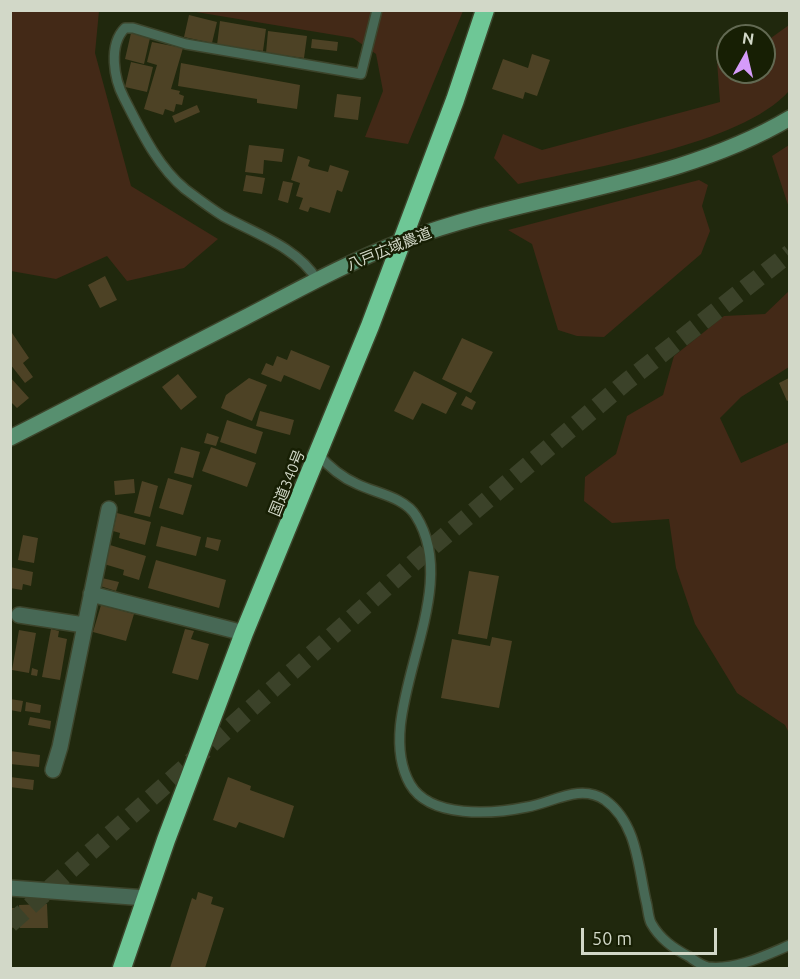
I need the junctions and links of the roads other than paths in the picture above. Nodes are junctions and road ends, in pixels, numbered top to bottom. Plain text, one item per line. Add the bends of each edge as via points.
1 (377, 10) edge
2 (485, 10) edge
3 (789, 118) edge
4 (403, 240) junction
5 (317, 280) junction
6 (10, 438) edge
7 (318, 454) junction
8 (109, 509) dead end
9 (91, 594) junction
10 (19, 615) dead end
11 (84, 625) junction
12 (244, 633) junction
13 (52, 770) dead end
14 (10, 888) edge
15 (146, 898) junction
16 (789, 945) edge
17 (122, 969) edge

1 - 5 lane via 361,74 186,44 133,28 125,28 117,42 115,77 154,153 183,187 220,214 288,251
2 - 4 highway, 国道340号
3 - 4 street, 八戸広域農道 via 754,139 713,156
4 - 5 street, 八戸広域農道
4 - 7 highway, 国道340号
5 - 6 street, 八戸広域農道
7 - 12 highway, 国道340号
7 - 16 lane via 331,469 414,513 425,533 432,574 399,730 402,764 410,785 429,804 466,813 527,807 580,792 604,800 632,831 651,922 669,945 706,967 751,963
8 - 9 street
9 - 11 street
9 - 12 street
10 - 11 street
11 - 13 street
12 - 15 highway, 国道340号
14 - 15 street
15 - 17 highway, 国道340号

